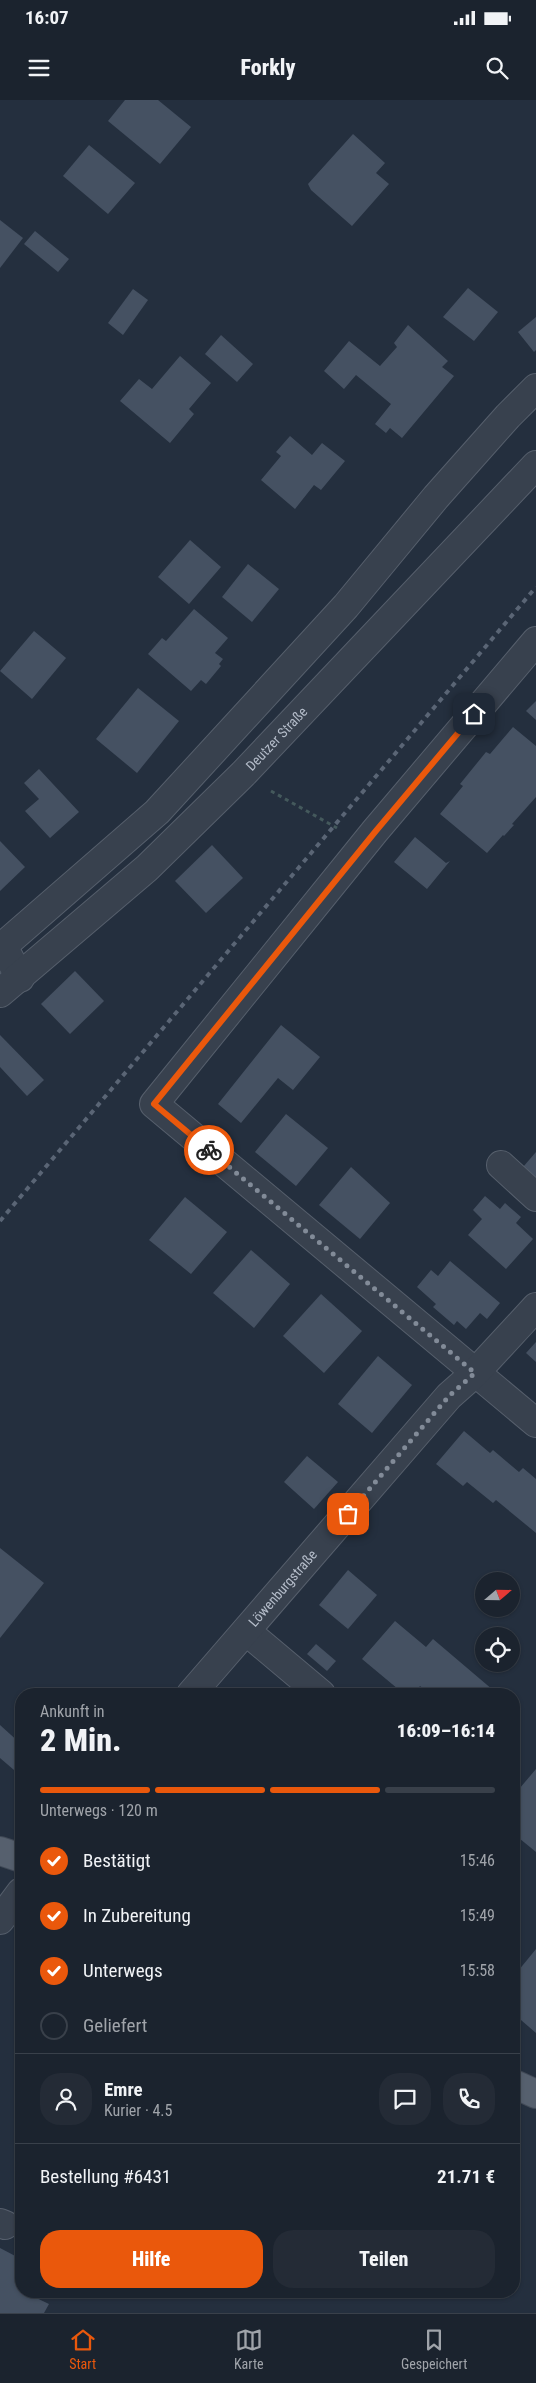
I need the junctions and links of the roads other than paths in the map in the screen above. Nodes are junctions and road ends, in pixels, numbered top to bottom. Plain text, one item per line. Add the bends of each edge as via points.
1 (536, 388) edge
2 (536, 465) edge
3 (536, 642) edge
4 (10, 986) edge
5 (501, 1165) dead end
6 (536, 1197) edge
7 (536, 1307) edge
8 (475, 1373) junction
9 (536, 1424) edge
10 (246, 1631) junction
11 (197, 1688) edge
12 (314, 1688) edge
13 (0, 1852) edge
14 (15, 1856) edge
15 (15, 1900) edge
16 (0, 1920) edge
17 (520, 2087) edge
18 (536, 2094) edge

1 - 4 street via 443,490 346,606 157,812 3,946
2 - 4 street, Deutzer Straße via 243,774 147,868
3 - 8 street via 375,832 154,1104
5 - 6 street
7 - 8 street, Löwenburgstraße
8 - 9 street
8 - 10 street, Löwenburgstraße via 449,1396
10 - 11 street, Löwenburgstraße
10 - 12 street
13 - 14 main road
15 - 16 street
17 - 18 main road

